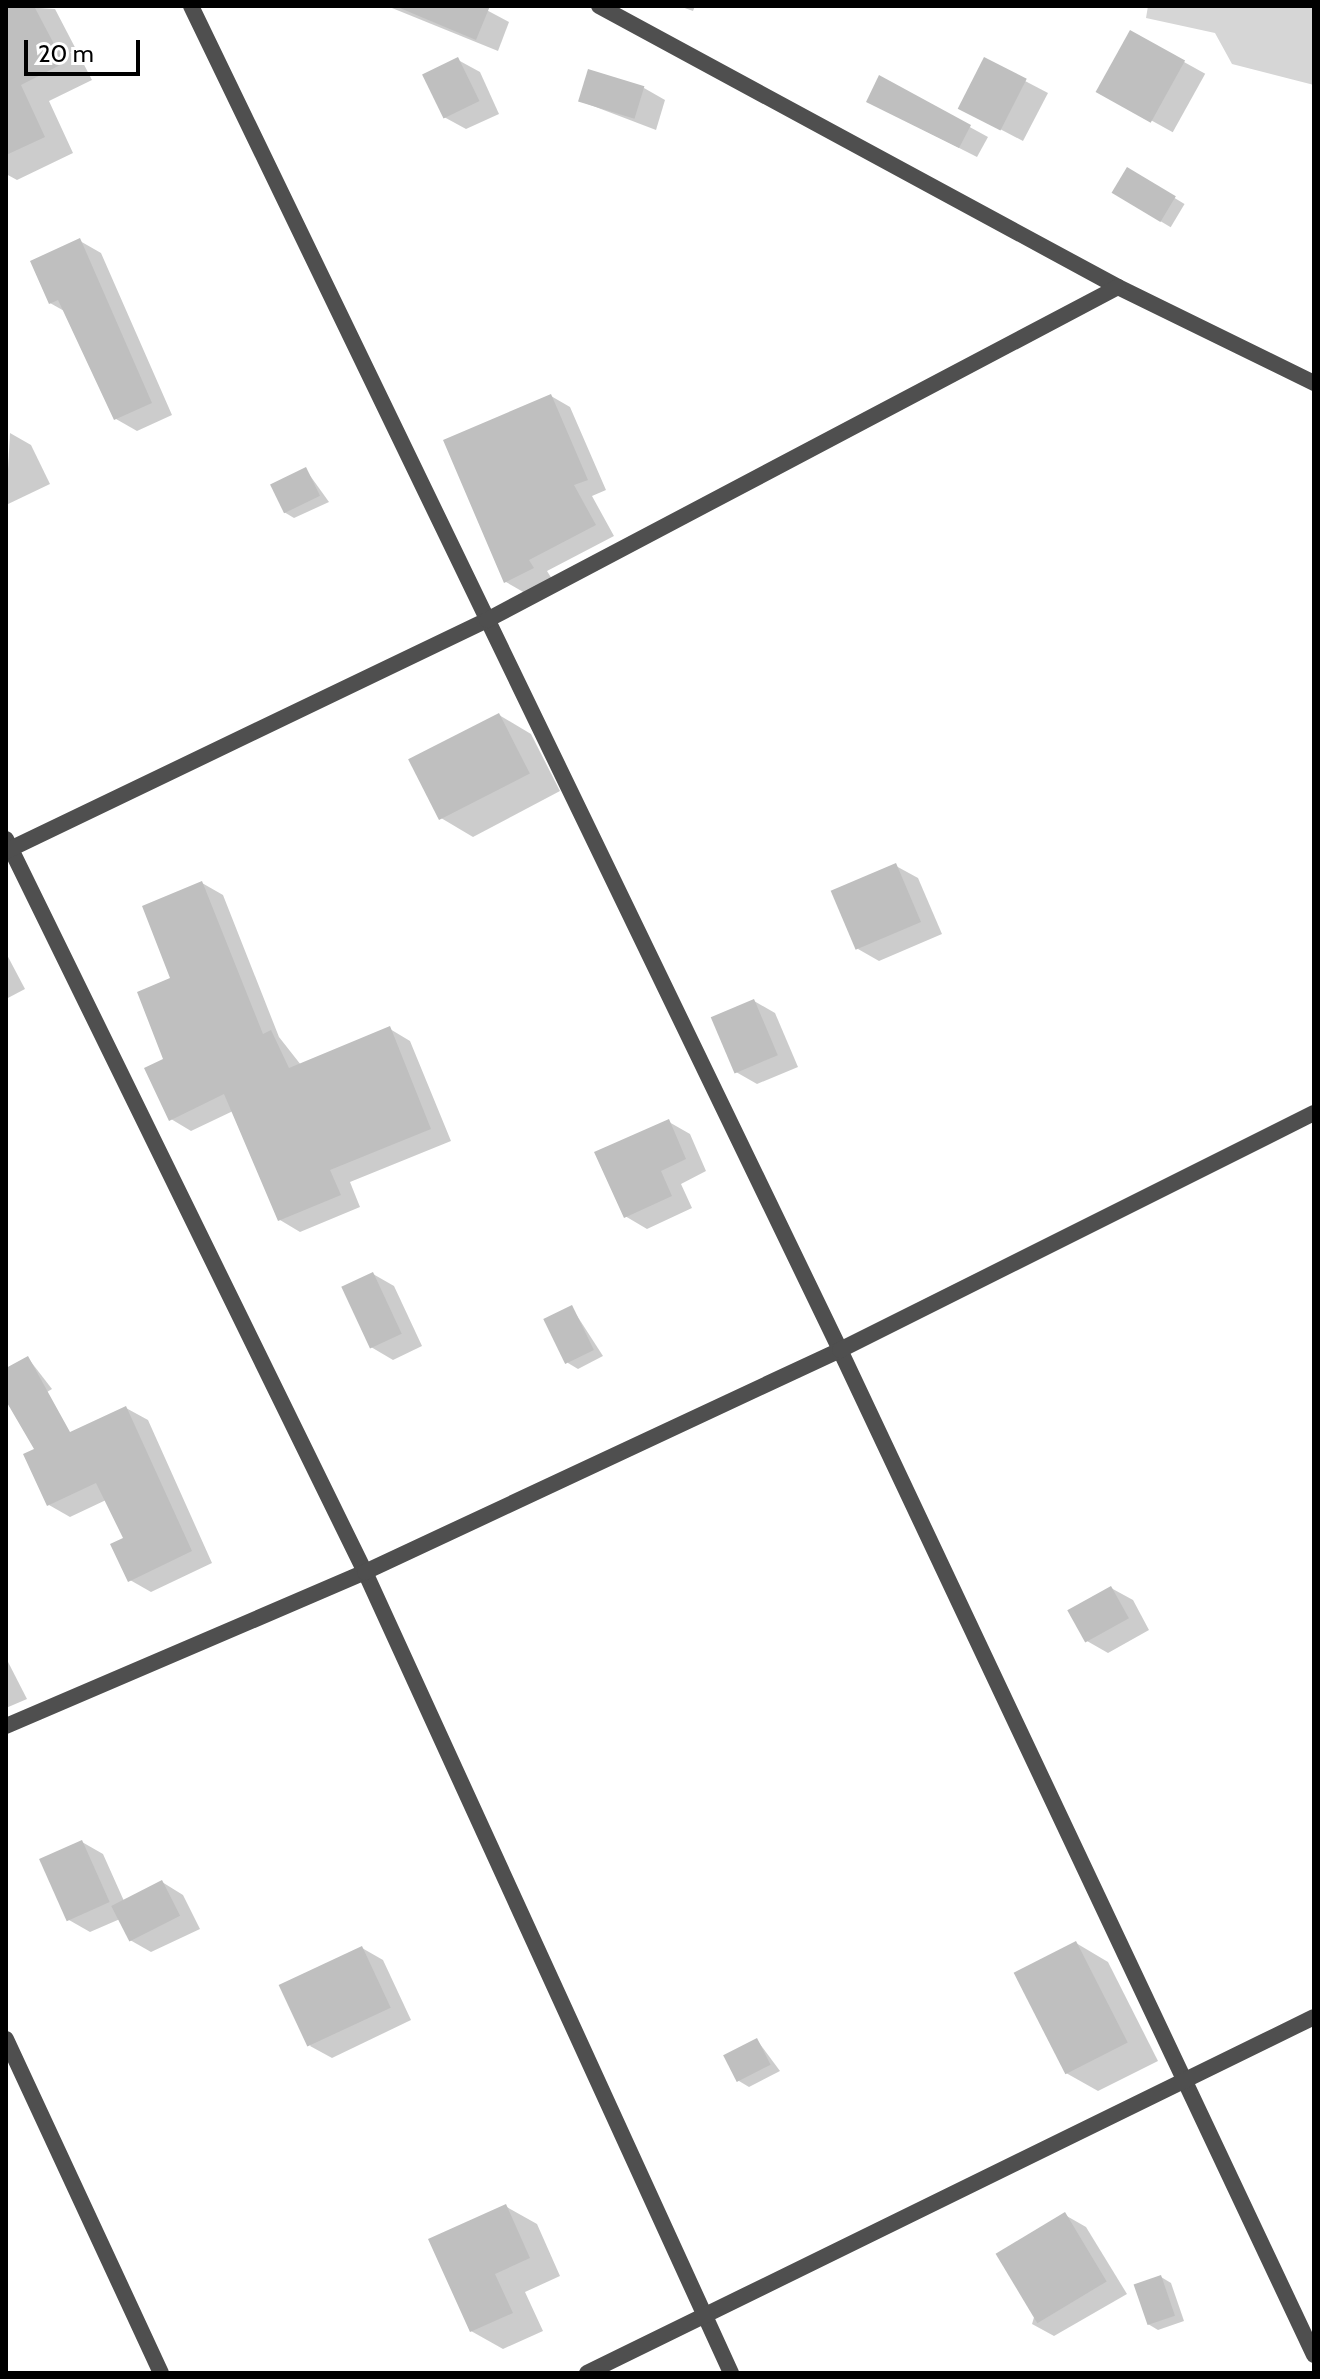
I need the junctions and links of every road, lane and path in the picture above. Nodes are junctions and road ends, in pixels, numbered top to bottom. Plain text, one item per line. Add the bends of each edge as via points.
1 (191, 6) edge
2 (599, 6) edge
3 (1118, 287) junction
4 (1314, 383) edge
5 (487, 620) junction
6 (7, 846) edge
7 (1314, 1113) edge
8 (840, 1350) junction
9 (365, 1572) junction
10 (6, 1726) edge
11 (1314, 2017) edge
12 (6, 2039) edge
13 (1181, 2080) junction
14 (703, 2315) junction
15 (1314, 2355) edge
16 (161, 2373) edge
17 (587, 2373) edge
18 (731, 2373) edge

1 - 5 street
2 - 3 street
3 - 4 street
3 - 5 street
5 - 6 street
5 - 8 street
6 - 9 street
7 - 8 street
8 - 9 street
8 - 13 street
9 - 10 street
9 - 14 street
11 - 13 street
12 - 16 street
13 - 14 street
13 - 15 street
14 - 17 street
14 - 18 street

